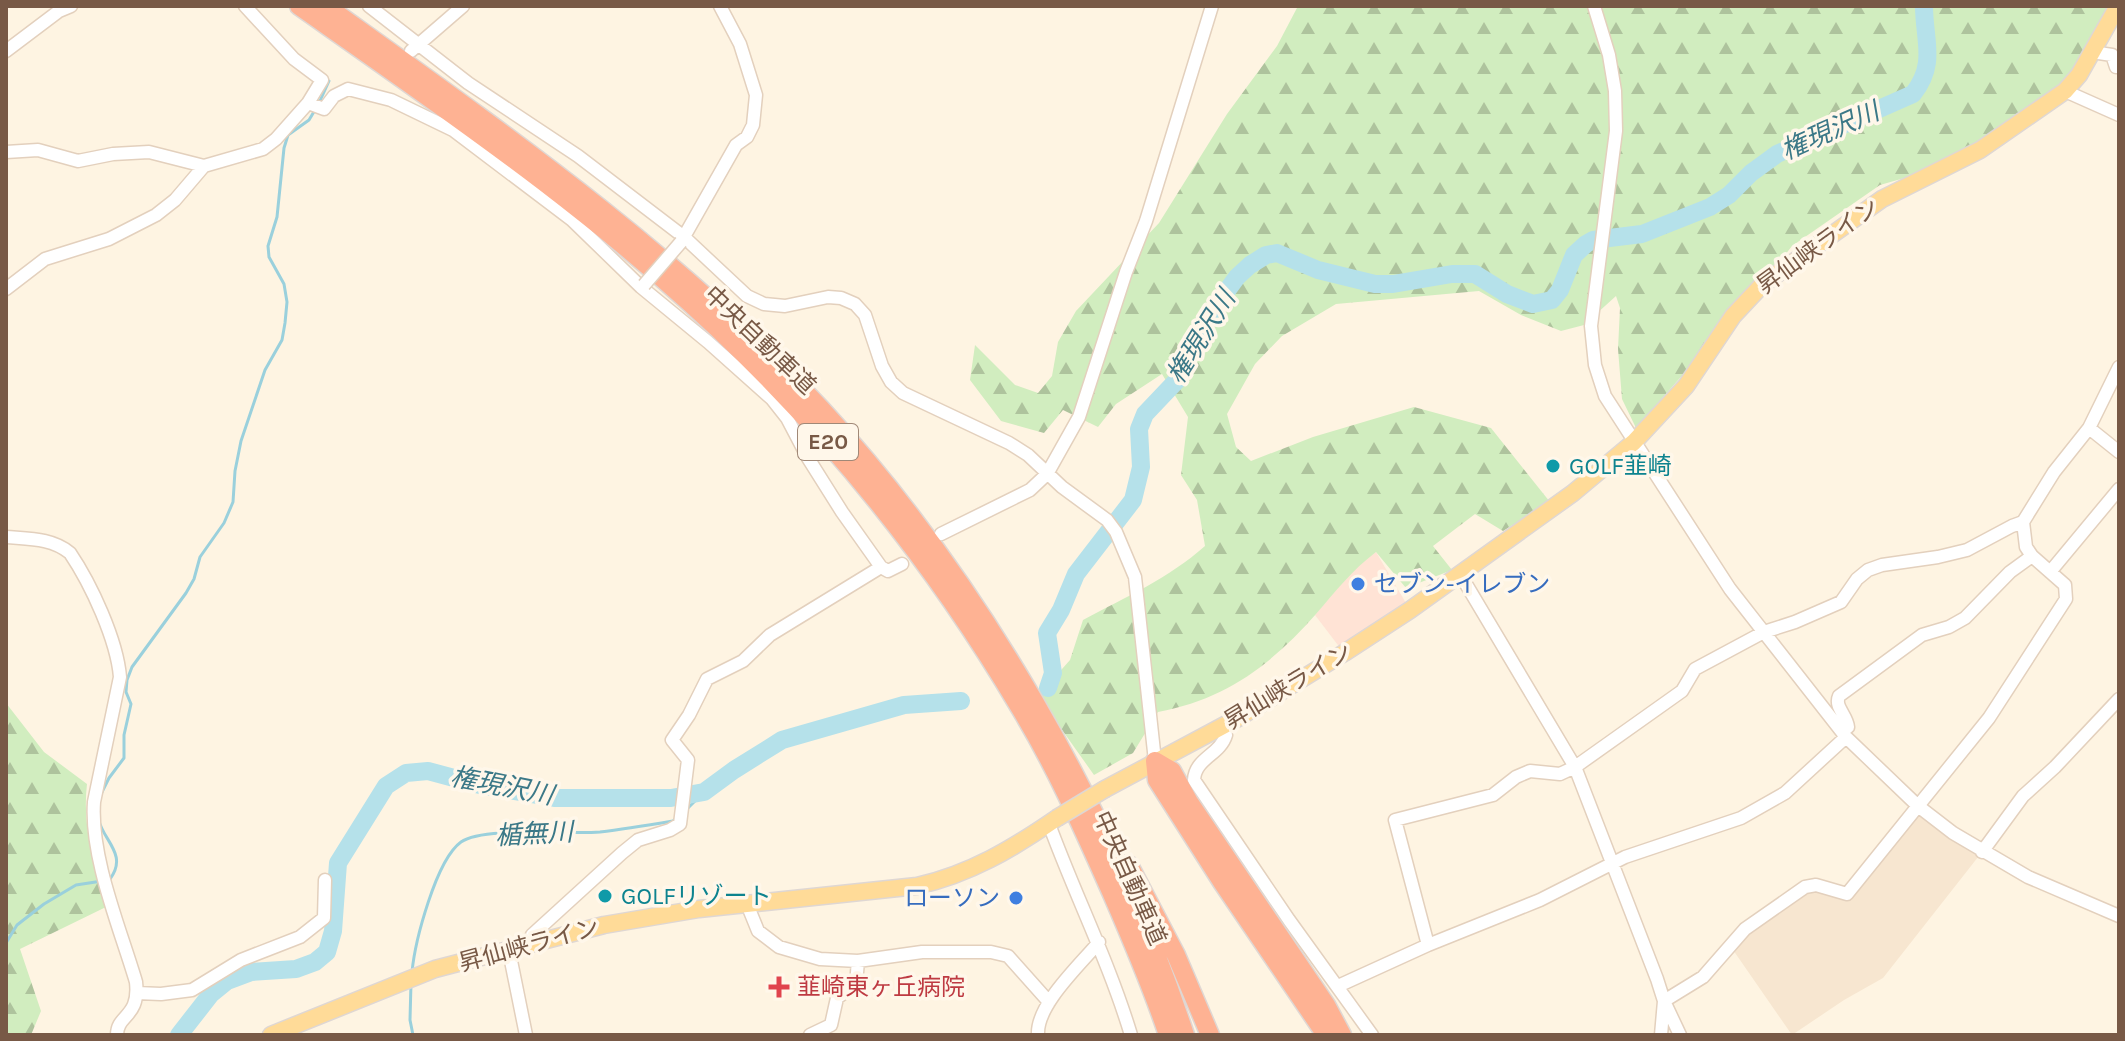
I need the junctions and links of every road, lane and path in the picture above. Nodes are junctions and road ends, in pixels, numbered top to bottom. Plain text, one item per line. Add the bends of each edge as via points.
1 (71, 6) edge
2 (245, 6) edge
3 (299, 6) edge
4 (326, 6) edge
5 (369, 6) edge
6 (463, 6) edge
7 (720, 6) edge
8 (1212, 6) edge
9 (1594, 6) edge
10 (2118, 6) edge
11 (414, 48) junction
12 (6, 51) edge
13 (2092, 52) junction
14 (2119, 67) edge
15 (386, 83) dead end
16 (2065, 91) junction
17 (376, 95) junction
18 (308, 103) junction
19 (2119, 115) edge
20 (6, 152) edge
21 (204, 166) junction
22 (682, 239) junction
23 (642, 286) junction
24 (6, 289) edge
25 (2119, 367) edge
26 (2089, 428) junction
27 (1634, 442) junction
28 (2119, 452) edge
29 (1047, 474) junction
30 (2119, 489) edge
31 (2023, 522) junction
32 (941, 534) dead end
33 (6, 537) edge
34 (2032, 556) junction
35 (902, 564) dead end
36 (881, 567) junction
37 (2050, 572) junction
38 (1460, 574) junction
39 (1764, 632) junction
40 (2119, 699) edge
41 (1221, 727) junction
42 (1844, 734) junction
43 (1155, 761) junction
44 (1070, 767) junction
45 (1575, 767) junction
46 (1918, 806) junction
47 (1053, 821) junction
48 (1982, 852) junction
49 (1097, 861) junction
50 (1614, 863) junction
51 (1229, 878) junction
52 (325, 880) dead end
53 (747, 904) junction
54 (2119, 916) edge
55 (1099, 942) junction
56 (531, 943) junction
57 (1428, 945) junction
58 (509, 951) junction
59 (858, 961) junction
60 (1338, 986) junction
61 (137, 993) junction
62 (1664, 1001) junction
63 (1049, 1002) junction
64 (117, 1035) edge
65 (271, 1035) edge
66 (526, 1035) edge
67 (810, 1035) edge
68 (1038, 1035) edge
69 (1131, 1035) edge
70 (1156, 1035) edge
71 (1168, 1035) edge
72 (1185, 1035) edge
73 (1210, 1035) edge
74 (1326, 1035) edge
75 (1336, 1035) edge
76 (1342, 1035) edge
77 (1354, 1035) edge
78 (1372, 1035) edge
79 (1661, 1035) edge
80 (1680, 1035) edge

1 - 12 street
2 - 18 street via 294,59 322,80
3 - 49 highway, 中央自動車道 / E20 via 564,197 743,353 809,421 906,537 985,652 1022,710
4 - 44 highway, 中央自動車道 / E20 via 610,216 713,304 821,409 877,473 961,588
5 - 11 street
6 - 11 street
7 - 22 street via 740,44 757,107 747,137 736,145
8 - 29 street via 1089,392
9 - 27 street via 1615,91 1616,131 1591,326 1593,356 1605,396
10 - 13 main road, 昇仙峡ライン
11 - 22 street via 578,156
13 - 14 street via 2112,55
13 - 16 main road, 昇仙峡ライン
15 - 17 street
16 - 19 street
16 - 27 main road, 昇仙峡ライン via 1980,150 1882,199 1780,269 1733,316 1686,386
17 - 18 street via 348,89 324,109
17 - 23 street via 453,130 572,220
18 - 21 street via 263,149
20 - 21 street via 38,150 78,161 149,152
21 - 24 street via 156,215 109,239 45,259
22 - 23 street, bridge
22 - 29 street via 747,296 764,304 785,306 828,297 855,304 865,315 882,366 903,393 1009,443
23 - 36 street via 772,399
25 - 26 street
26 - 28 street
26 - 31 street
27 - 38 main road, 昇仙峡ライン
27 - 39 street
29 - 32 street via 1018,497
29 - 43 street via 1107,520 1135,577
30 - 37 street
31 - 34 street via 2023,538
31 - 39 street via 1967,550 1868,570 1841,602
33 - 61 street via 49,541 70,553 113,641 120,677 93,818
34 - 37 street
34 - 42 street via 1965,618 1922,635 1839,696 1848,727
35 - 36 street via 888,571
36 - 56 street via 770,635 743,661 707,679 672,740 688,760 680,824 638,840 532,935
37 - 46 street via 2065,585 2066,599 1989,718
38 - 41 main road, 昇仙峡ライン
38 - 45 street
39 - 42 street
39 - 45 street via 1695,669 1682,691
40 - 48 street via 2023,796
41 - 43 main road, 昇仙峡ライン
41 - 60 street via 1226,735 1223,744 1198,766 1194,780
42 - 46 street
42 - 50 street via 1770,803
43 - 47 main road, 昇仙峡ライン, bridge
43 - 51 highway via 1172,771
44 - 72 highway, 中央自動車道 / E20 via 1150,941
44 - 73 highway via 1128,862
45 - 50 street
45 - 57 street via 1560,774 1530,771 1493,795 1395,820
46 - 48 street
46 - 62 street via 1847,894 1805,887 1745,929 1703,977
47 - 53 main road, 昇仙峡ライン via 972,870 946,879
47 - 55 street via 1073,889
48 - 54 street
49 - 70 highway
49 - 71 highway, 中央自動車道 / E20
50 - 57 street via 1540,900
50 - 62 street
51 - 74 highway
51 - 75 highway
51 - 76 highway via 1326,1005
51 - 77 highway
52 - 61 street via 324,918 300,937 241,960 192,990
53 - 56 main road, 昇仙峡ライン via 652,915
53 - 59 street via 758,931 779,947 820,959
55 - 63 street
55 - 69 street
56 - 58 main road, 昇仙峡ライン
57 - 60 street
58 - 65 main road, 昇仙峡ライン via 435,969
58 - 66 street
59 - 63 street via 922,952 991,952 1008,956
59 - 67 street via 856,984 837,998 831,1025
60 - 78 street
61 - 64 street
62 - 79 street
62 - 80 street
63 - 68 street

